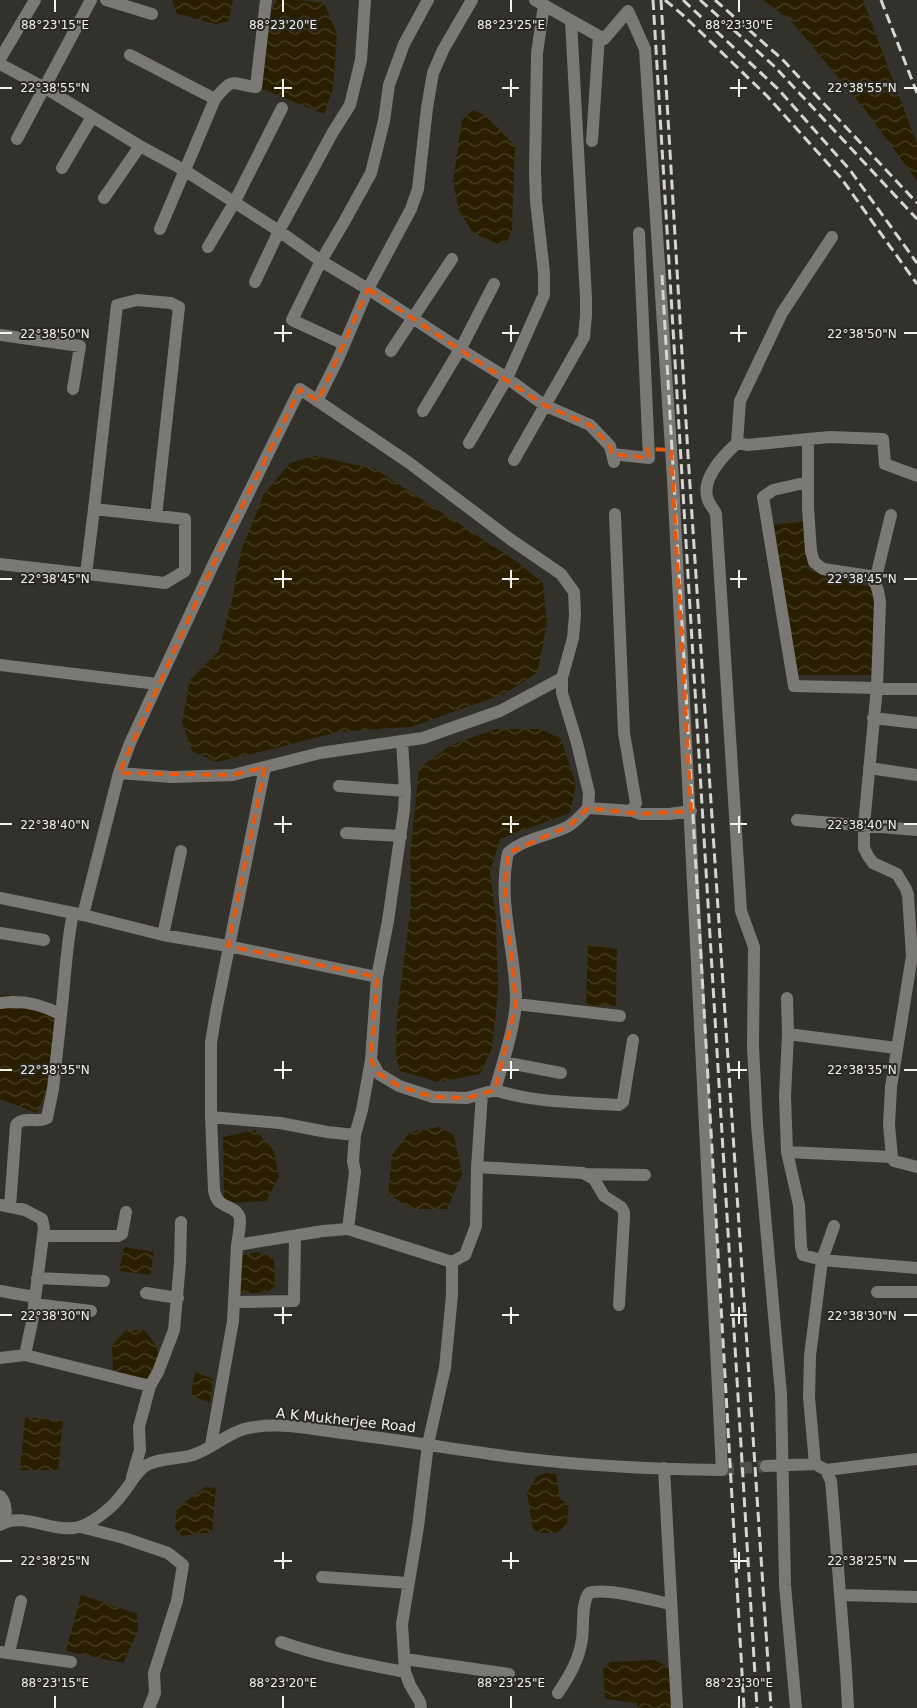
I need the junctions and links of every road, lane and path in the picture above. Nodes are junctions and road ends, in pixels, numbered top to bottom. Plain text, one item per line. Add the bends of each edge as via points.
1 (35, 0) edge
2 (91, 0) edge
3 (106, 0) edge
4 (266, 0) edge
5 (365, 0) edge
6 (428, 0) edge
7 (472, 0) edge
8 (539, 2) edge
9 (628, 6) edge
10 (152, 14) dead end
11 (571, 21) junction
12 (599, 36) junction
13 (130, 55) dead end
14 (0, 59) edge
15 (0, 64) edge
16 (45, 88) junction
17 (215, 99) junction
18 (282, 108) dead end
19 (92, 117) junction
20 (17, 139) dead end
21 (592, 141) dead end
22 (140, 146) junction
23 (62, 168) dead end
24 (184, 170) junction
25 (104, 198) dead end
26 (234, 203) junction
27 (160, 229) dead end
28 (279, 231) junction
29 (639, 233) dead end
30 (832, 237) dead end
31 (208, 246) dead end
32 (452, 259) dead end
33 (321, 261) junction
34 (255, 282) dead end
35 (494, 284) dead end
36 (368, 289) junction
37 (412, 318) junction
38 (0, 335) edge
39 (344, 344) junction
40 (460, 349) junction
41 (391, 351) dead end
42 (508, 378) junction
43 (73, 389) dead end
44 (319, 397) junction
45 (544, 405) junction
46 (423, 411) dead end
47 (808, 439) junction
48 (469, 443) dead end
49 (737, 443) junction
50 (648, 449) junction
51 (671, 450) junction
52 (514, 460) dead end
53 (917, 476) edge
54 (808, 482) junction
55 (94, 510) junction
56 (615, 514) dead end
57 (891, 515) dead end
58 (156, 516) junction
59 (0, 564) edge
60 (86, 574) junction
61 (875, 581) junction
62 (0, 665) edge
63 (562, 678) junction
64 (157, 684) junction
65 (877, 687) junction
66 (917, 688) edge
67 (873, 718) junction
68 (917, 722) edge
69 (402, 741) junction
70 (265, 767) junction
71 (869, 768) junction
72 (119, 773) junction
73 (917, 775) edge
74 (339, 786) dead end
75 (406, 790) junction
76 (588, 808) junction
77 (632, 811) junction
78 (691, 811) junction
79 (797, 820) dead end
80 (864, 825) junction
81 (917, 830) edge
82 (346, 833) dead end
83 (401, 836) junction
84 (181, 852) dead end
85 (912, 889) edge
86 (0, 898) edge
87 (78, 914) junction
88 (0, 933) edge
89 (163, 935) junction
90 (44, 940) dead end
91 (228, 946) junction
92 (377, 977) junction
93 (787, 998) dead end
94 (912, 998) edge
95 (0, 1003) edge
96 (516, 1004) junction
97 (61, 1015) junction
98 (620, 1016) dead end
99 (788, 1034) junction
100 (633, 1040) dead end
101 (896, 1048) junction
102 (371, 1060) junction
103 (503, 1062) junction
104 (561, 1073) dead end
105 (494, 1090) junction
106 (482, 1094) junction
107 (211, 1118) junction
108 (355, 1135) junction
109 (787, 1152) junction
110 (892, 1157) junction
111 (477, 1168) junction
112 (917, 1168) edge
113 (583, 1174) junction
114 (645, 1175) dead end
115 (5, 1205) edge
116 (126, 1212) dead end
117 (181, 1222) dead end
118 (834, 1226) dead end
119 (348, 1229) junction
120 (43, 1236) junction
121 (295, 1236) junction
122 (237, 1245) junction
123 (822, 1260) junction
124 (452, 1262) junction
125 (917, 1268) edge
126 (37, 1278) junction
127 (104, 1281) dead end
128 (0, 1291) edge
129 (877, 1292) dead end
130 (917, 1292) edge
131 (146, 1293) dead end
132 (178, 1298) junction
133 (34, 1301) junction
134 (234, 1302) junction
135 (619, 1305) dead end
136 (91, 1311) dead end
137 (25, 1355) junction
138 (0, 1358) edge
139 (150, 1386) junction
140 (428, 1444) junction
141 (211, 1445) junction
142 (917, 1459) edge
143 (782, 1464) junction
144 (766, 1466) tunnel mouth
145 (821, 1467) junction
146 (664, 1468) junction
147 (131, 1482) junction
148 (0, 1496) edge
149 (3, 1523) edge
150 (81, 1527) junction
151 (322, 1577) dead end
152 (408, 1584) junction
153 (840, 1595) junction
154 (917, 1597) edge
155 (21, 1601) dead end
156 (670, 1604) junction
157 (281, 1642) dead end
158 (5, 1653) edge
159 (71, 1662) dead end
160 (405, 1666) junction
161 (509, 1674) dead end
162 (558, 1693) dead end
163 (149, 1708) edge
164 (421, 1708) edge
165 (676, 1708) edge
166 (796, 1708) edge
167 (848, 1708) edge

1 - 14 street
2 - 16 street
3 - 10 street
4 - 17 street via 256,87 232,82
5 - 28 street via 362,60 350,105
6 - 33 street via 404,44 389,85 371,173
7 - 36 street via 433,74 418,189 411,209
8 - 11 street
8 - 42 street via 535,161 544,295
9 - 12 street via 604,39
9 - 51 street via 646,49
11 - 12 street
11 - 45 street via 586,315 584,337
12 - 21 street
13 - 17 street
15 - 16 street
16 - 19 street
16 - 20 street
17 - 24 street
18 - 26 street
19 - 22 street
19 - 23 street
22 - 24 street
22 - 25 street
24 - 26 street
24 - 27 street
26 - 28 street
26 - 31 street
28 - 33 street
28 - 34 street
29 - 50 street
30 - 49 street via 782,313 740,401
32 - 37 street
33 - 36 street
33 - 39 street via 292,320
35 - 40 street
36 - 37 street
36 - 39 street
37 - 40 street
37 - 41 street
38 - 43 street via 80,346
39 - 44 street
40 - 42 street
40 - 46 street
42 - 45 street
42 - 48 street
44 - 63 street via 561,574 574,592 575,615 573,638
44 - 64 street via 300,389
45 - 50 street via 590,425 610,446 613,458 648,458
45 - 52 street
47 - 49 street via 748,445
47 - 53 street via 883,439 885,464
47 - 54 street
49 - 143 street via 721,458 708,479 707,498 716,514 741,911 754,947 753,1046 781,1394
50 - 51 street
51 - 78 street
54 - 61 street via 814,562 823,569 870,576
54 - 65 street via 773,490 763,498 794,686
55 - 58 street
55 - 58 street via 117,305 137,300 162,302 179,307
55 - 60 street
56 - 77 street via 624,733 636,802
57 - 61 street
58 - 60 street via 186,519 185,571 165,583
59 - 60 street
61 - 65 street via 880,602
62 - 64 street
63 - 69 street via 500,711 423,738
63 - 76 street via 562,693 589,793
64 - 72 street
65 - 66 street
65 - 67 street
67 - 68 street
67 - 71 street
69 - 70 street via 320,753
69 - 75 street
70 - 72 street via 233,775 172,777
70 - 91 street
71 - 73 street
71 - 80 street
72 - 87 street
74 - 75 street
75 - 83 street
76 - 77 street
76 - 96 street via 569,826 526,842 508,853 505,894
77 - 78 street via 640,814
78 - 146 street, A K Mukherjee Road via 722,1470
79 - 80 street
80 - 81 street
80 - 85 street via 864,848 873,863 897,874
82 - 83 street
83 - 92 street
84 - 89 street
85 - 94 street
86 - 87 street
87 - 89 street
87 - 97 street via 67,944
88 - 90 street
89 - 91 street
91 - 92 street
91 - 107 street via 211,1043
92 - 102 street
93 - 99 street
94 - 101 street
95 - 97 street via 28,1003
96 - 98 street
96 - 103 street
97 - 115 street via 47,1118 22,1120 16,1124
99 - 101 street
99 - 109 street
100 - 105 street via 625,1096 619,1104 557,1102
101 - 110 street via 889,1124
102 - 106 street via 379,1074 399,1086 432,1097 467,1098
102 - 108 street
103 - 104 street
103 - 105 street
105 - 106 street
106 - 111 street
107 - 108 street
107 - 122 street via 214,1190 220,1203 239,1214
108 - 119 street via 355,1172
109 - 110 street
109 - 123 street via 800,1205 803,1256
110 - 112 street via 894,1161
111 - 113 street
111 - 124 street via 476,1226 465,1255
113 - 114 street
113 - 135 street via 594,1179 604,1196 621,1206 624,1212
115 - 120 street via 42,1219
116 - 120 street via 122,1234 118,1236
117 - 132 street
118 - 123 street
119 - 121 street
119 - 124 street
120 - 126 street
121 - 122 street
121 - 134 street via 294,1300
122 - 134 street
123 - 125 street
123 - 145 street via 809,1376
124 - 140 street via 446,1368
126 - 127 street
126 - 133 street
128 - 133 street
129 - 130 street
131 - 132 street
132 - 139 street via 174,1330
133 - 136 street
133 - 137 street
134 - 141 street
137 - 138 street
137 - 139 street
139 - 147 street via 138,1427 140,1450
140 - 141 street, A K Mukherjee Road via 270,1426 238,1431
140 - 146 street, A K Mukherjee Road via 491,1454
140 - 152 street
141 - 147 street, A K Mukherjee Road via 192,1455 151,1463
142 - 145 street
143 - 144 street
143 - 145 street
143 - 166 street via 784,1586
145 - 153 street via 831,1481
146 - 156 street
147 - 150 street, A K Mukherjee Road via 115,1503
148 - 149 street via 6,1510
149 - 150 street via 21,1521
150 - 163 street via 168,1553 184,1565 177,1601 154,1674 155,1693
151 - 152 street
152 - 160 street via 402,1624
153 - 154 street
153 - 167 street
155 - 158 street
156 - 162 street via 611,1592 588,1593 577,1662
156 - 165 street
157 - 160 street via 333,1657
158 - 159 street
160 - 161 street
160 - 164 street

